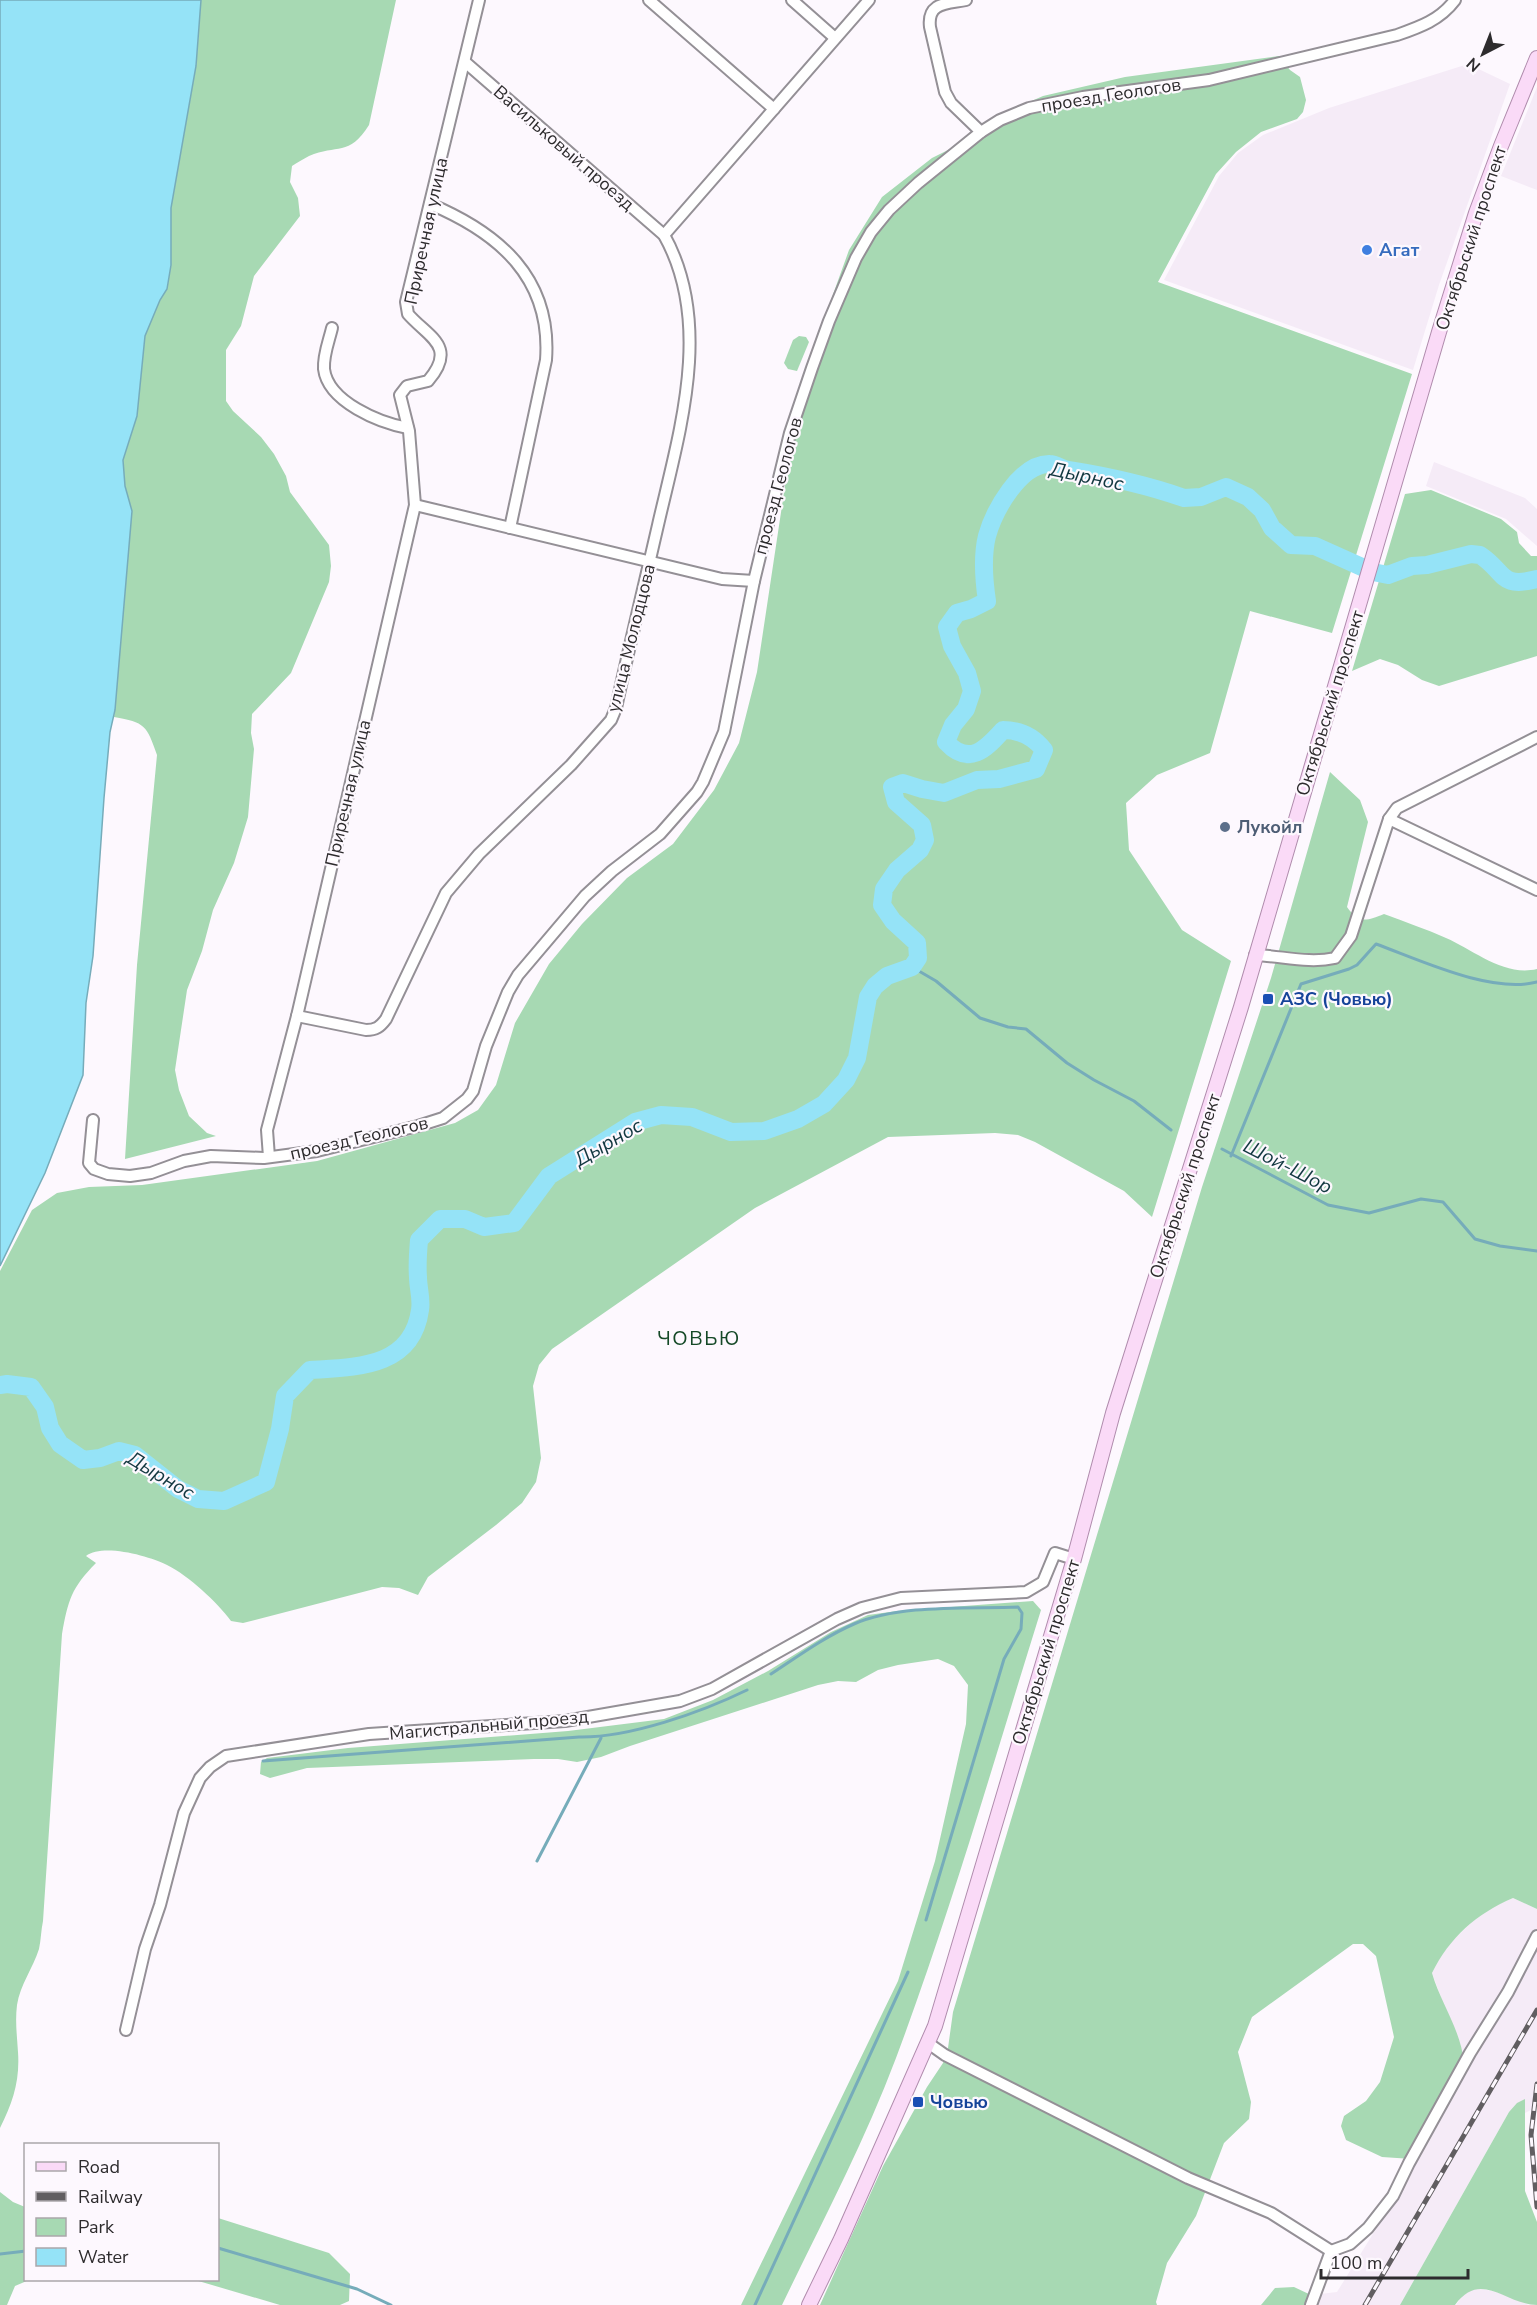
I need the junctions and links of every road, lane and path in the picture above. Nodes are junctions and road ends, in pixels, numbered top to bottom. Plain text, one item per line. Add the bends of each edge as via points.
1 (479, 0) edge
2 (648, 0) edge
3 (792, 0) edge
4 (869, 0) edge
5 (966, 0) edge
6 (1455, 0) edge
7 (835, 38) junction
8 (1537, 58) edge
9 (465, 62) junction
10 (774, 109) junction
11 (981, 132) junction
12 (430, 204) junction
13 (664, 235) junction
14 (332, 328) dead end
15 (408, 428) junction
16 (415, 505) junction
17 (510, 528) junction
18 (650, 562) junction
19 (754, 581) junction
20 (1537, 737) edge
21 (1389, 819) junction
22 (1537, 890) edge
23 (1255, 955) junction
24 (297, 1016) junction
25 (93, 1120) dead end
26 (269, 1157) junction
27 (1074, 1559) junction
28 (1537, 1936) edge
29 (126, 2030) dead end
30 (928, 2043) junction
31 (1331, 2251) junction
32 (809, 2305) edge
33 (1311, 2305) edge

1 - 9 street, Приречная улица
2 - 10 street
3 - 7 street
4 - 7 street
5 - 11 street via 933,9 930,27 945,92
6 - 11 street, проезд Геологов via 1424,26 1397,34 1209,80 1045,104 1012,115
7 - 10 street
8 - 23 main road, Октябрьский проспект via 1476,213
9 - 12 street, Приречная улица
9 - 13 street, Васильковый проезд
10 - 13 street
11 - 19 street, проезд Геологов via 889,210 856,258 829,321 790,433
12 - 15 street, Приречная улица via 406,302 408,314 436,340 441,350 428,381 407,386 400,395
12 - 17 street via 456,215 503,246 533,287 543,315 548,340 546,360
13 - 18 street, улица Молодцова via 685,292 688,376
14 - 15 street via 324,368 327,381 368,415
15 - 16 street, Приречная улица
16 - 17 street
16 - 24 street, Приречная улица
17 - 18 street
18 - 19 street via 722,579
18 - 24 street, улица Молодцова via 611,720 571,765 479,854 446,893 386,1019 375,1030 366,1030
19 - 26 street, проезд Геологов via 724,732 703,782 660,834 585,896 518,975 467,1100 443,1118 418,1126 317,1151
20 - 21 street via 1397,808
21 - 22 street
21 - 23 street via 1351,936 1335,958 1319,962
23 - 27 main road, Октябрьский проспект via 1113,1413
24 - 26 street, Приречная улица via 267,1130
25 - 26 street, проезд Геологов via 89,1163 108,1174 140,1175 211,1156
27 - 29 street, Магистральный проезд via 1055,1553 1043,1582 1026,1592 901,1598 862,1608 712,1689 680,1701 565,1721 369,1734 226,1756 200,1779 184,1814
27 - 30 main road, Октябрьский проспект
28 - 31 street via 1394,2196 1350,2244
30 - 31 street via 1188,2178 1271,2213
30 - 32 main road, Октябрьский проспект
31 - 33 street

